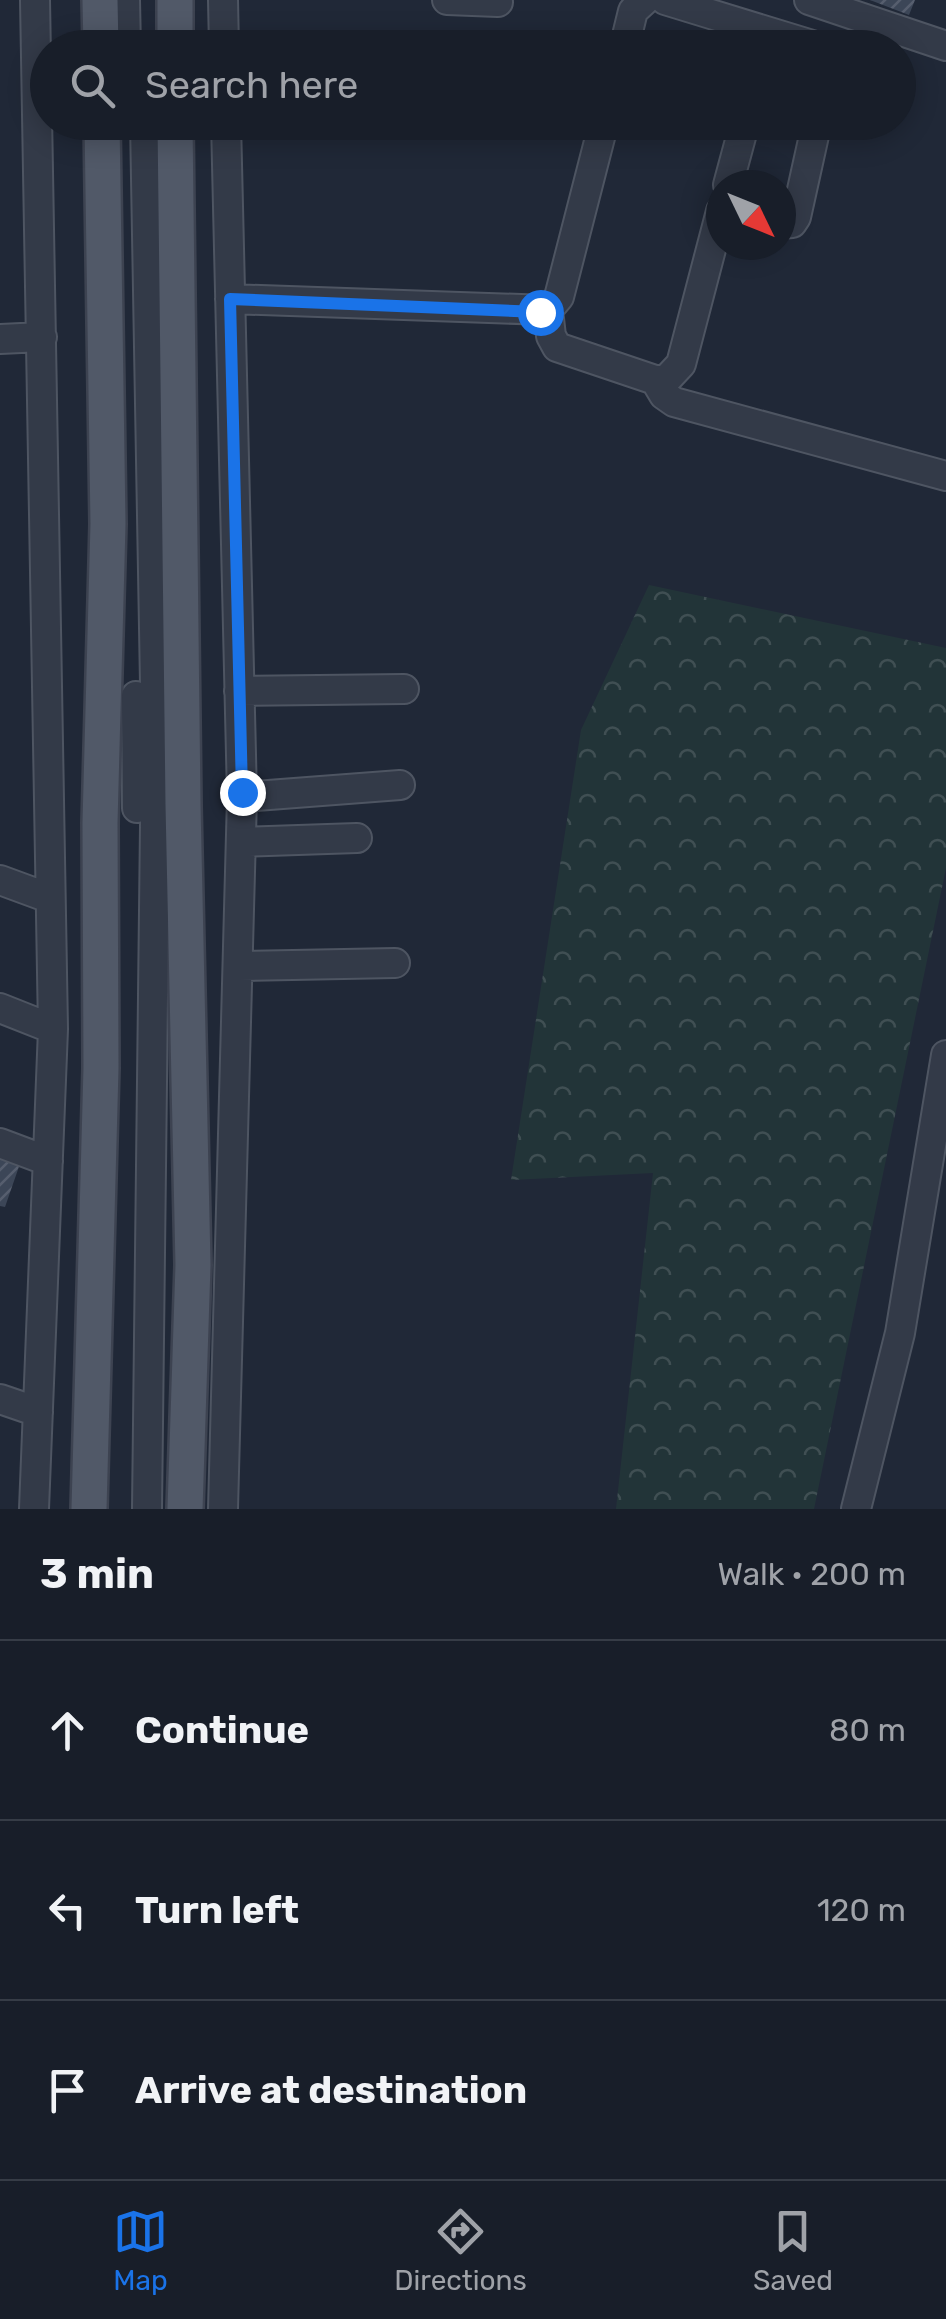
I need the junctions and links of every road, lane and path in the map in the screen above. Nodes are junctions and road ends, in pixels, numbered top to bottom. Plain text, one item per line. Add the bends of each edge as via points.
1 (34, 0) edge
2 (100, 0) edge
3 (125, 0) edge
4 (142, 0) edge
5 (175, 0) edge
6 (222, 0) edge
7 (447, 0) edge
8 (645, 0) edge
9 (665, 0) edge
10 (809, 0) edge
11 (498, 2) edge
12 (35, 30) edge
13 (101, 30) edge
14 (126, 30) edge
15 (143, 30) edge
16 (175, 30) edge
17 (223, 30) edge
18 (628, 30) edge
19 (741, 30) edge
20 (898, 30) edge
21 (916, 36) edge
22 (946, 46) edge
23 (37, 140) edge
24 (102, 140) edge
25 (128, 140) edge
26 (146, 140) edge
27 (175, 140) edge
28 (226, 140) edge
29 (599, 140) edge
30 (739, 140) edge
31 (813, 140) edge
32 (732, 170) edge
33 (796, 217) edge
34 (709, 260) edge
35 (230, 299) junction
36 (548, 310) junction
37 (42, 337) junction
38 (0, 339) edge
39 (655, 380) junction
40 (946, 476) edge
41 (404, 689) dead end
42 (240, 691) junction
43 (400, 785) dead end
44 (242, 797) junction
45 (356, 838) dead end
46 (241, 842) junction
47 (0, 880) edge
48 (49, 898) junction
49 (395, 964) dead end
50 (238, 966) junction
51 (0, 1008) edge
52 (53, 1029) junction
53 (946, 1055) edge
54 (0, 1143) edge
55 (48, 1160) junction
56 (0, 1400) edge
57 (38, 1412) junction
58 (34, 1509) edge
59 (90, 1509) edge
60 (131, 1509) edge
61 (147, 1509) edge
62 (186, 1509) edge
63 (224, 1509) edge
64 (856, 1509) edge

1 - 12 street
2 - 13 main road
3 - 14 street
4 - 15 street
5 - 16 main road
6 - 17 street
7 - 11 street
8 - 18 street via 633,11
9 - 19 street
10 - 20 street
21 - 22 street
23 - 37 street
24 - 59 main road via 108,524
25 - 60 street via 137,937
26 - 61 street via 156,740
27 - 62 main road via 193,1265
28 - 35 street
29 - 36 street via 559,297
30 - 32 street
31 - 33 street
34 - 39 street via 681,364 666,380
35 - 36 street
35 - 42 street
36 - 39 street via 557,347
37 - 38 street
37 - 48 street
39 - 40 street via 674,402
41 - 42 street
42 - 44 street
43 - 44 street
44 - 46 street
45 - 46 street
46 - 50 street
47 - 48 street
48 - 52 street
49 - 50 street
50 - 63 street
51 - 52 street
52 - 55 street
53 - 64 street via 900,1333
54 - 55 street
55 - 57 street
56 - 57 street
57 - 58 street

